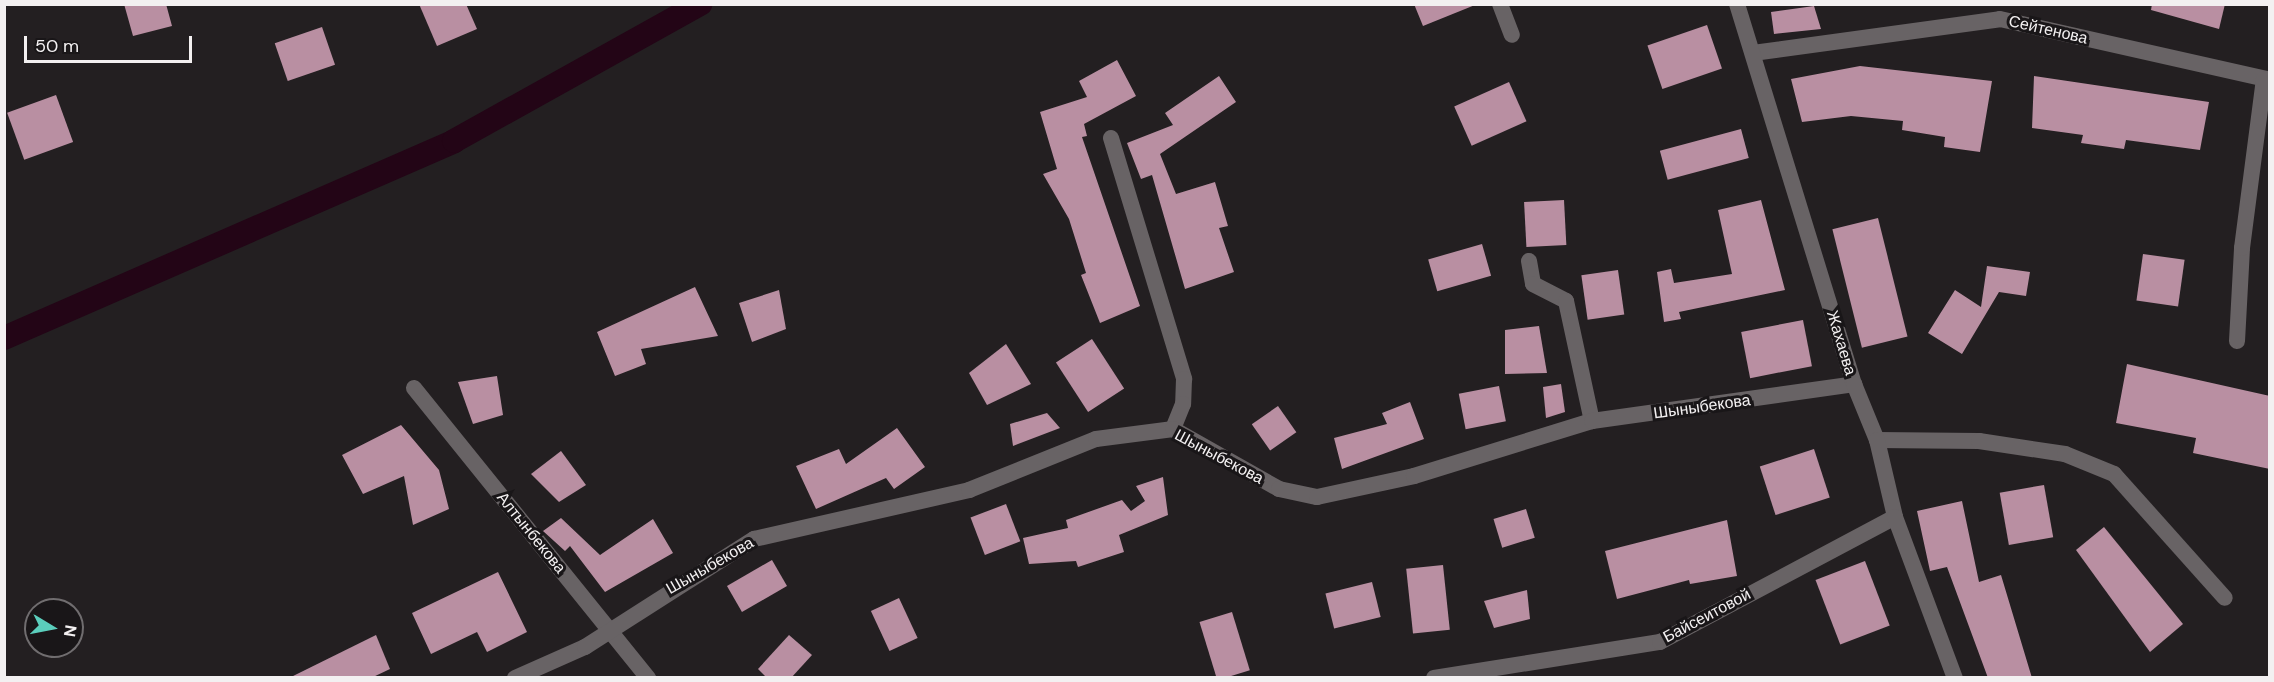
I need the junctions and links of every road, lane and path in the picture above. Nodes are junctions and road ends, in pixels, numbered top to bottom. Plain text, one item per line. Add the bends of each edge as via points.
1 (1500, 4) edge
2 (1737, 4) edge
3 (1512, 36) dead end
4 (1753, 53) junction
5 (2267, 80) edge
6 (1111, 138) dead end
7 (1529, 261) dead end
8 (2237, 341) dead end
9 (1854, 384) junction
10 (414, 388) dead end
11 (1592, 421) junction
12 (1173, 429) junction
13 (1877, 440) junction
14 (1895, 517) junction
15 (2225, 598) dead end
16 (610, 630) junction
17 (1502, 672) edge
18 (515, 678) edge
19 (648, 678) edge
20 (1434, 678) edge
21 (1955, 678) edge

1 - 3 street
2 - 4 street, Жахаева
4 - 5 street, Сейтенова via 2000,19
4 - 9 street, Жахаева
5 - 8 street via 2242,248
6 - 12 street via 1184,379 1183,404
7 - 11 street via 1533,284 1566,301
9 - 11 street, Шыныбекова
9 - 13 street, Жахаева
10 - 16 street, Алтынбекова
11 - 12 street, Шыныбекова via 1414,476 1317,497 1280,489
12 - 16 street, Шыныбекова via 1096,439 969,490 754,539
13 - 14 street, Жахаева
13 - 15 street via 1979,441 2065,454 2114,474
14 - 17 street, Байсеитовой via 1660,642
14 - 21 street, Жахаева
16 - 18 street, Шыныбекова via 585,647
16 - 19 street, Алтынбекова
17 - 20 street, Байсеитовой

